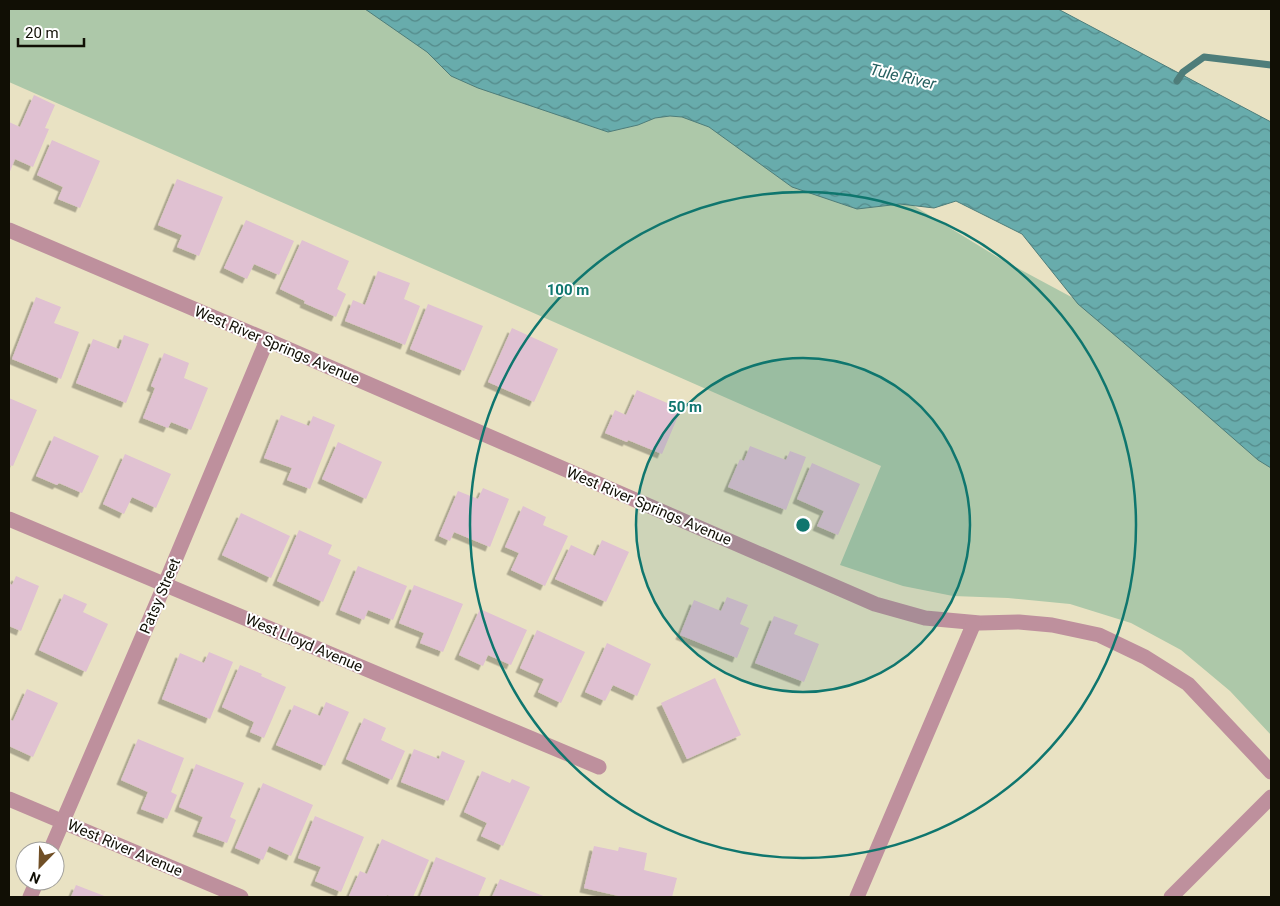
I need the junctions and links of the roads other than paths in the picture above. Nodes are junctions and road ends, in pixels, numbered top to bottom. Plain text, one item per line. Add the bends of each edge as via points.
1 (9, 230) edge
2 (267, 340) junction
3 (9, 518) edge
4 (165, 584) junction
5 (974, 623) junction
6 (599, 767) dead end
7 (1271, 772) edge
8 (1271, 797) edge
9 (9, 799) edge
10 (62, 822) junction
11 (54, 841) edge
12 (241, 897) edge
13 (857, 897) edge
14 (1170, 897) edge

1 - 2 street, West River Springs Avenue
2 - 4 street, Patsy Street
2 - 5 street, West River Springs Avenue via 875,604 925,618
3 - 4 street, West Lloyd Avenue
4 - 6 street, West Lloyd Avenue
4 - 10 street, Patsy Street
5 - 7 street, West River Springs Avenue via 1052,624 1099,636 1145,657 1188,684
5 - 13 street
8 - 14 street
9 - 10 street, West River Avenue
10 - 11 street, Patsy Street
10 - 12 street, West River Avenue

